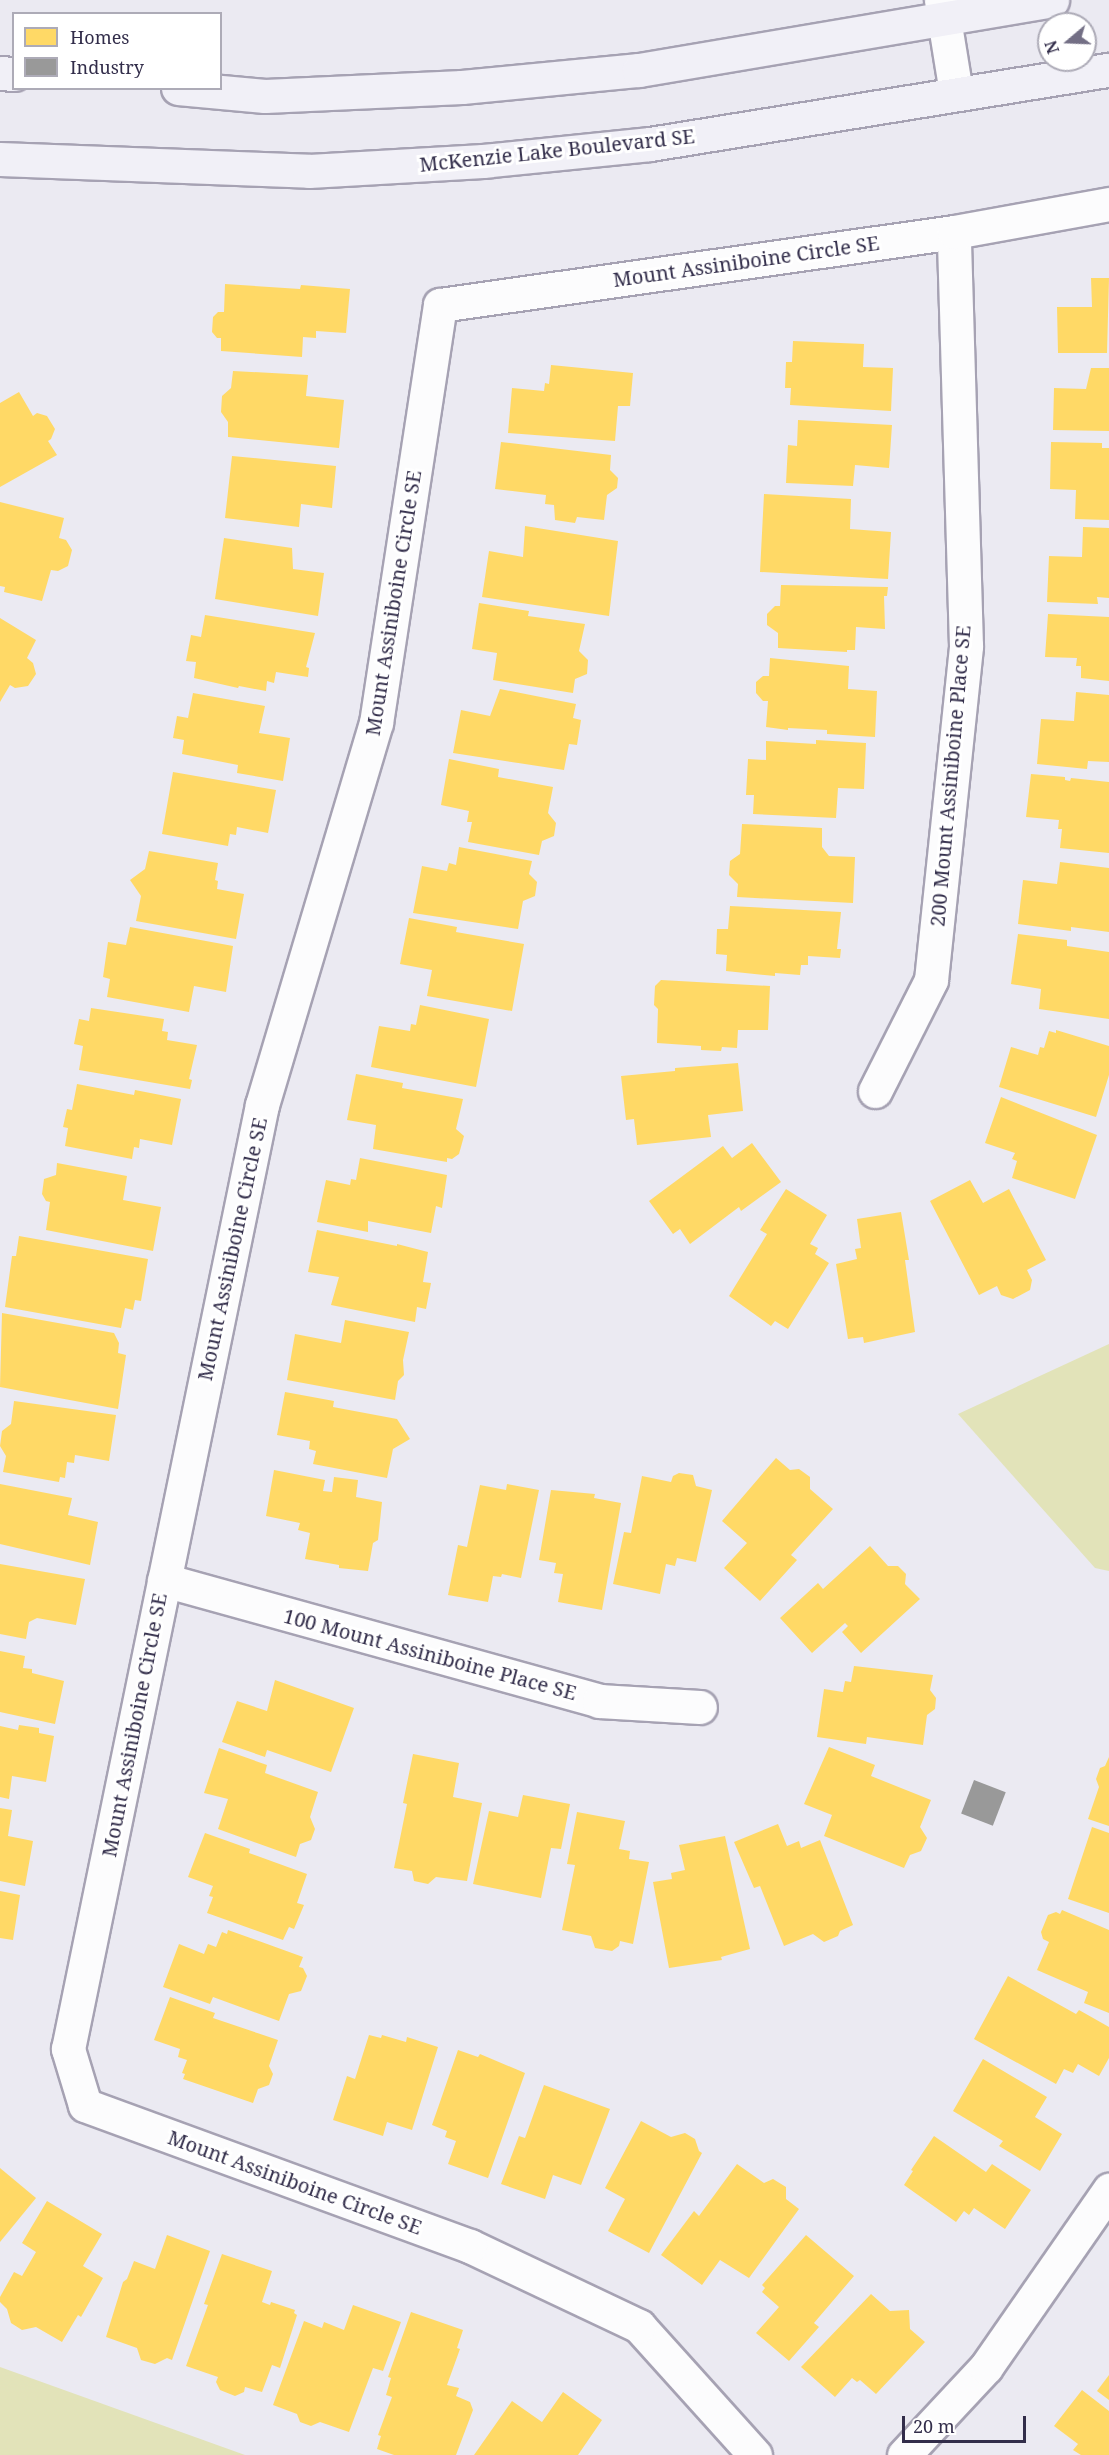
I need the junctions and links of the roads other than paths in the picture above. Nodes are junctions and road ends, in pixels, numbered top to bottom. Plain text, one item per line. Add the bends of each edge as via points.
1 (1052, 0) edge
2 (943, 10) edge
3 (1109, 70) edge
4 (200, 90) edge
5 (956, 93) junction
6 (0, 159) edge
7 (1109, 204) edge
8 (954, 232) junction
9 (875, 1091) dead end
10 (164, 1580) junction
11 (700, 1707) dead end
12 (1109, 2190) edge
13 (755, 2455) edge
14 (904, 2455) edge

1 - 2 main road
2 - 4 main road via 639,70 473,86 265,96
2 - 5 street
3 - 5 main road, McKenzie Lake Boulevard SE
5 - 6 main road, McKenzie Lake Boulevard SE via 650,144 483,161 309,171
7 - 8 street, Mount Assiniboine Circle SE
8 - 9 street, 200 Mount Assiniboine Place SE via 966,646 931,980
8 - 10 street, Mount Assiniboine Circle SE via 440,305 376,723 262,1105
10 - 11 street, 100 Mount Assiniboine Place SE via 599,1701
10 - 13 street, Mount Assiniboine Circle SE via 68,2049 85,2105 470,2246 639,2326
12 - 14 street via 986,2367

